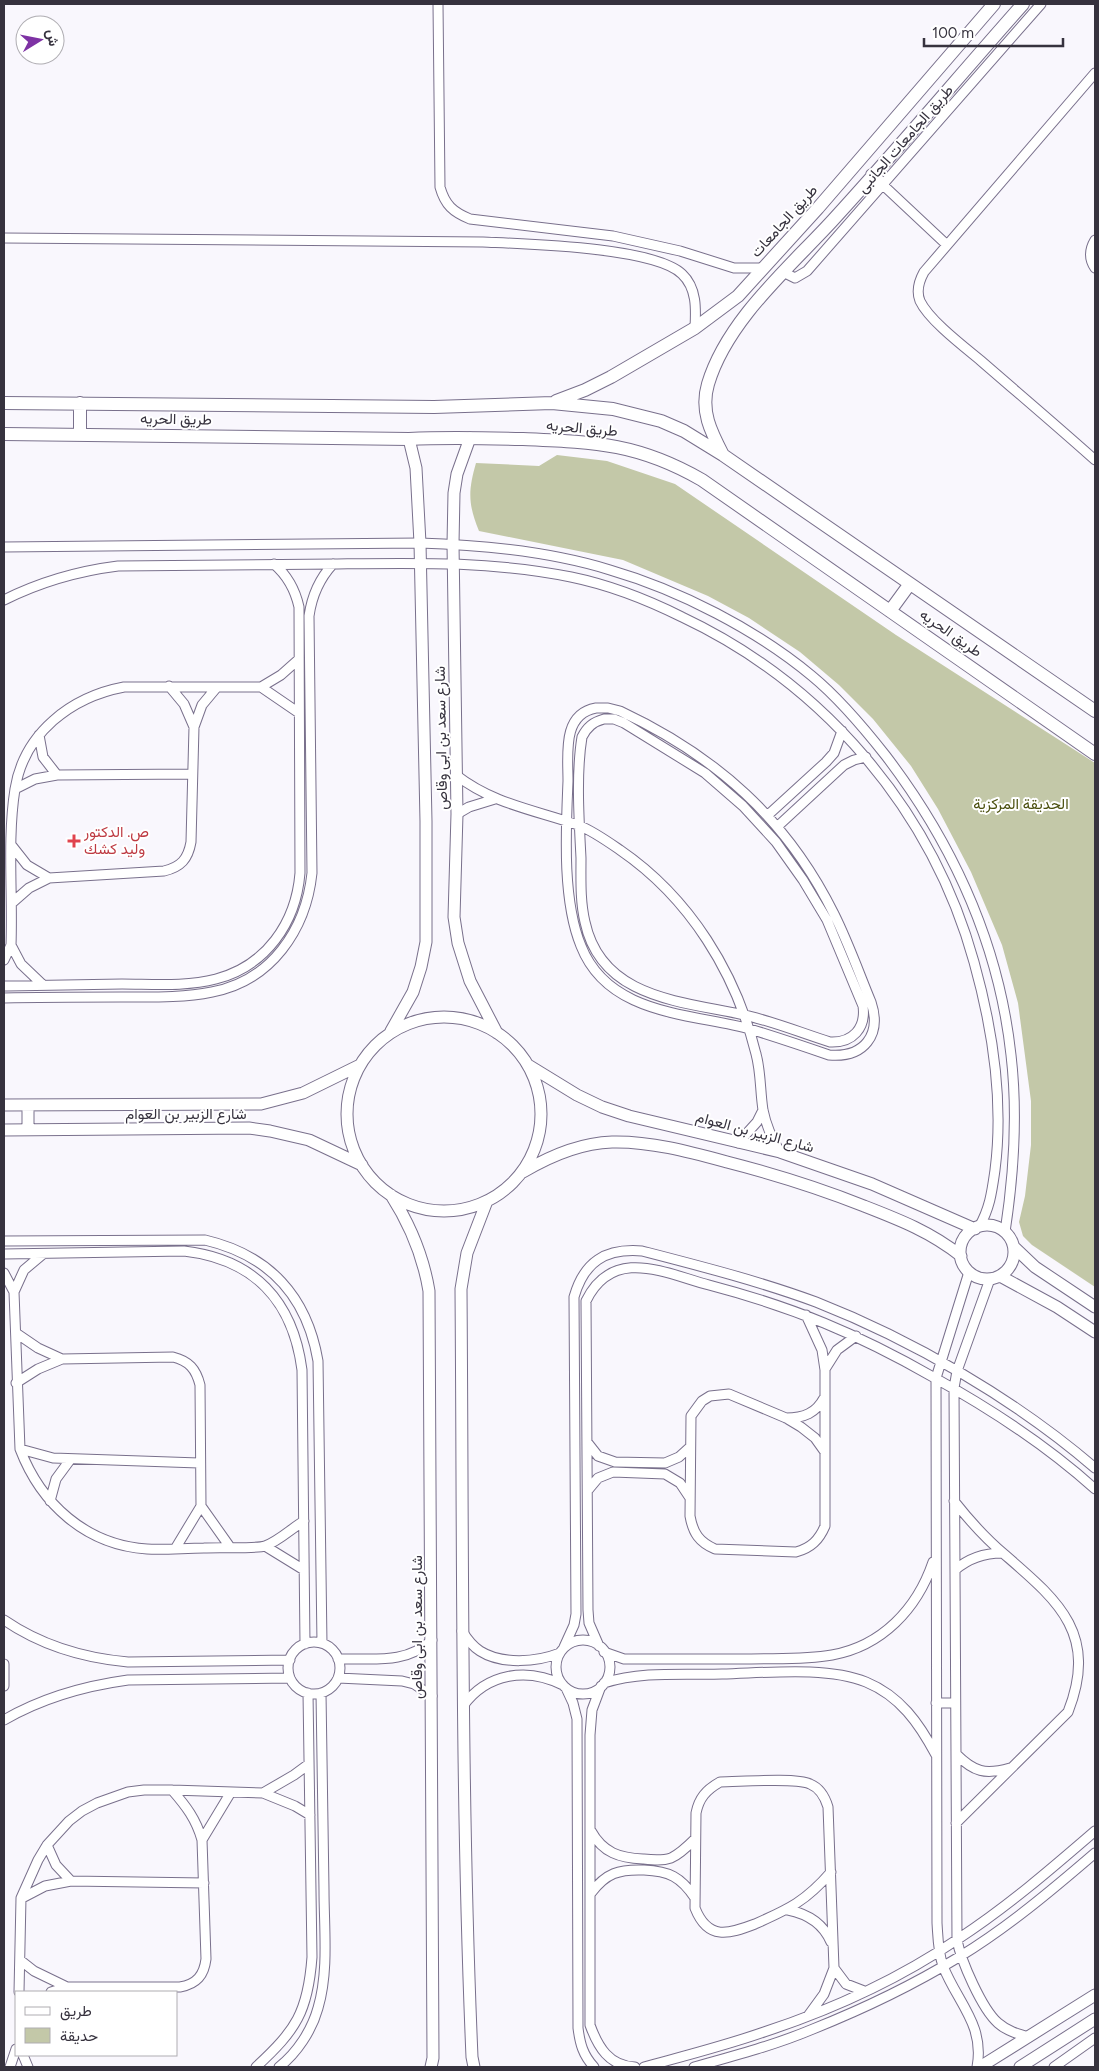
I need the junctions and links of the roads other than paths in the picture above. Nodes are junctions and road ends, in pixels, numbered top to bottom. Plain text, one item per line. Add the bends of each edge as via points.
1 (438, 4) edge
2 (994, 4) edge
3 (1023, 4) edge
4 (1041, 4) edge
5 (1095, 73) edge
6 (872, 175) junction
7 (883, 184) junction
8 (613, 236) junction
9 (4, 238) edge
10 (1095, 240) edge
11 (947, 245) junction
12 (610, 252) junction
13 (767, 264) junction
14 (1095, 268) edge
15 (783, 272) junction
16 (695, 328) junction
17 (4, 403) edge
18 (80, 403) junction
19 (552, 403) junction
20 (4, 434) edge
21 (80, 434) junction
22 (470, 438) junction
23 (409, 439) junction
24 (723, 456) junction
25 (1095, 460) edge
26 (420, 543) junction
27 (453, 544) junction
28 (4, 547) edge
29 (420, 562) junction
30 (453, 562) junction
31 (274, 564) junction
32 (332, 564) junction
33 (909, 585) junction
34 (4, 600) edge
35 (890, 611) junction
36 (299, 659) junction
37 (168, 686) junction
38 (217, 687) junction
39 (261, 687) junction
40 (1095, 711) edge
41 (299, 713) junction
42 (194, 727) junction
43 (842, 731) junction
44 (39, 735) junction
45 (668, 735) junction
46 (662, 745) junction
47 (1095, 754) edge
48 (300, 757) junction
49 (311, 757) junction
50 (866, 757) junction
51 (192, 774) junction
52 (56, 775) junction
53 (456, 775) junction
54 (15, 789) junction
55 (495, 799) junction
56 (457, 814) junction
57 (768, 814) junction
58 (567, 822) junction
59 (580, 826) junction
60 (778, 826) junction
61 (12, 845) junction
62 (49, 878) junction
63 (13, 902) junction
64 (831, 918) junction
65 (11, 945) junction
66 (4, 960) edge
67 (44, 985) junction
68 (4, 986) edge
69 (4, 998) edge
70 (745, 1015) junction
71 (750, 1030) junction
72 (390, 1032) junction
73 (497, 1033) junction
74 (360, 1065) junction
75 (528, 1066) junction
76 (4, 1105) edge
77 (28, 1106) junction
78 (763, 1110) junction
79 (4, 1130) edge
80 (28, 1130) junction
81 (738, 1143) junction
82 (780, 1152) junction
83 (362, 1165) junction
84 (521, 1173) junction
85 (391, 1195) junction
86 (487, 1201) junction
87 (977, 1228) junction
88 (1004, 1232) junction
89 (4, 1241) edge
90 (1014, 1247) junction
91 (43, 1253) junction
92 (4, 1254) edge
93 (961, 1256) junction
94 (969, 1272) junction
95 (4, 1273) edge
96 (995, 1278) junction
97 (14, 1292) junction
98 (1095, 1307) edge
99 (806, 1315) junction
100 (1095, 1332) edge
101 (16, 1334) junction
102 (856, 1336) junction
103 (62, 1359) junction
104 (940, 1361) junction
105 (825, 1370) junction
106 (957, 1372) junction
107 (574, 1374) junction
108 (587, 1374) junction
109 (936, 1378) junction
110 (16, 1383) junction
111 (954, 1388) junction
112 (825, 1397) junction
113 (786, 1418) junction
114 (587, 1442) junction
115 (690, 1447) junction
116 (20, 1449) junction
117 (825, 1452) junction
118 (70, 1460) junction
119 (638, 1462) junction
120 (199, 1463) junction
121 (1095, 1468) edge
122 (638, 1473) junction
123 (1095, 1489) edge
124 (588, 1490) junction
125 (690, 1498) junction
126 (50, 1501) junction
127 (954, 1501) junction
128 (201, 1506) junction
129 (304, 1521) junction
130 (265, 1546) junction
131 (230, 1547) junction
132 (175, 1549) junction
133 (1002, 1552) junction
134 (936, 1555) junction
135 (304, 1570) junction
136 (955, 1570) junction
137 (4, 1620) edge
138 (462, 1631) junction
139 (432, 1640) junction
140 (322, 1643) junction
141 (305, 1644) junction
142 (602, 1649) junction
143 (562, 1650) junction
144 (338, 1659) junction
145 (290, 1660) junction
146 (4, 1664) edge
147 (290, 1678) junction
148 (338, 1678) junction
149 (603, 1684) junction
150 (4, 1686) edge
151 (564, 1686) junction
152 (308, 1693) junction
153 (321, 1693) junction
154 (432, 1696) junction
155 (936, 1702) junction
156 (955, 1703) junction
157 (463, 1706) junction
158 (4, 1720) edge
159 (956, 1754) junction
160 (936, 1756) junction
161 (309, 1764) junction
162 (1010, 1768) junction
163 (172, 1790) junction
164 (231, 1792) junction
165 (263, 1793) junction
166 (310, 1815) junction
167 (956, 1823) junction
168 (590, 1829) junction
169 (1095, 1831) edge
170 (696, 1839) junction
171 (202, 1840) junction
172 (47, 1845) junction
173 (1095, 1853) edge
174 (644, 1860) junction
175 (644, 1870) junction
176 (831, 1872) junction
177 (71, 1881) junction
178 (204, 1883) junction
179 (591, 1893) junction
180 (21, 1898) junction
181 (695, 1898) junction
182 (788, 1910) junction
183 (957, 1940) junction
184 (833, 1947) junction
185 (939, 1951) junction
186 (961, 1956) junction
187 (20, 1960) junction
188 (943, 1966) junction
189 (834, 1968) junction
190 (67, 1987) junction
191 (19, 1991) edge
192 (53, 1991) edge
193 (864, 1991) junction
194 (1095, 1995) edge
195 (808, 2016) junction
196 (1095, 2018) edge
197 (1029, 2037) junction
198 (1095, 2038) edge
199 (721, 2045) junction
200 (15, 2052) edge
201 (725, 2058) junction
202 (432, 2064) edge
203 (472, 2064) edge
204 (10, 2067) edge
205 (256, 2067) edge
206 (280, 2067) edge
207 (594, 2067) edge
208 (635, 2067) edge
209 (644, 2067) edge
210 (694, 2067) edge
211 (979, 2067) edge
212 (1020, 2067) edge
213 (1054, 2067) edge

1 - 8 street via 440,187 444,200 452,210 470,219
2 - 13 main road, طريق الجامعات
3 - 6 main road
4 - 7 street, طريق الجامعات الجانبى
5 - 11 street
6 - 7 main road
6 - 15 main road
7 - 11 street
7 - 15 street, طريق الجامعات الجانبى via 807,271 795,278
8 - 12 street
8 - 13 street via 680,251 734,268
9 - 12 street via 483,242
10 - 14 street via 1090,256
11 - 25 street via 919,281 919,300 957,341
12 - 16 street via 663,264 681,273 693,291
13 - 15 main road
13 - 16 main road, طريق الجامعات via 738,296
15 - 24 main road via 728,341 708,384 706,414
16 - 19 main road, طريق الجامعات via 611,377
17 - 18 main road, طريق الحريه
18 - 19 main road, طريق الحريه via 434,407
18 - 21 main road
19 - 24 main road, طريق الحريه via 613,409 653,419 684,431
20 - 21 main road, طريق الحريه
21 - 23 main road, طريق الحريه
22 - 23 main road, طريق الحريه
22 - 27 street, شارع سعد بن ابى وقاص via 457,474
22 - 35 main road, طريق الحريه via 602,443 670,463 702,480
23 - 26 street, شارع سعد بن ابى وقاص via 416,468
24 - 33 main road, طريق الحريه
26 - 27 street
26 - 28 street
26 - 29 street, شارع سعد بن ابى وقاص
27 - 30 street, شارع سعد بن ابى وقاص
27 - 88 street via 576,560 620,573 680,597 746,630 781,652 843,705 872,738 903,779 945,846 975,909 995,968 1009,1038 1015,1099 1015,1144
29 - 30 street
29 - 32 street
29 - 72 street, شارع سعد بن ابى وقاص via 426,942 413,992
30 - 43 street via 568,576 597,582 653,602 757,658 804,694
30 - 53 street, شارع سعد بن ابى وقاص
31 - 32 street
31 - 34 street via 94,569 50,581
31 - 36 street via 287,578 299,607
32 - 49 street via 319,582 309,616
33 - 35 main road
33 - 40 main road, طريق الحريه
35 - 47 main road, طريق الحريه
36 - 39 street
36 - 41 street
37 - 38 street
37 - 42 street via 184,704
37 - 44 street via 124,687 92,695 63,712
38 - 39 street
38 - 42 street via 202,705
39 - 41 street
41 - 48 street
42 - 51 street
43 - 50 street
43 - 57 street via 830,757
44 - 52 street via 43,757
44 - 54 street via 24,761
45 - 46 street
45 - 57 street via 731,779
45 - 58 street via 620,711 596,708 582,712 571,727 568,742
46 - 59 street via 614,720 604,719 587,728 580,746
46 - 64 street via 705,772 743,806 790,860
48 - 49 street
48 - 67 street via 299,887 286,926 270,948 231,974 200,982
49 - 69 street via 312,857 307,903 288,943 267,965 243,982 200,994
50 - 60 street via 844,765
50 - 87 street via 911,822 939,871 971,950 986,1007 996,1068 998,1130 990,1204
51 - 52 street
51 - 62 street via 191,842 189,854 182,863 164,871
52 - 54 street via 34,779
53 - 55 street
53 - 56 street, شارع سعد بن ابى وقاص
54 - 61 street
55 - 56 street
55 - 58 street
56 - 73 street, شارع سعد بن ابى وقاص via 454,917 458,943 470,981
57 - 60 street
58 - 59 street
58 - 71 street via 569,897 576,932 588,962 598,975 637,1003
59 - 70 street via 641,866 688,914 724,966
59 - 70 street via 585,924 606,964 628,984 655,996
60 - 64 street via 806,865
61 - 62 street via 27,866
61 - 63 street
62 - 63 street via 29,888
63 - 65 street
64 - 70 street via 863,1006 862,1025 857,1033 849,1039 830,1042
64 - 71 street via 875,1014 870,1037 858,1050 841,1056
65 - 66 street
65 - 67 street via 24,968
67 - 68 street
70 - 71 street
71 - 78 street
72 - 73 street via 410,1022 432,1017 455,1017 477,1022
72 - 74 street
73 - 75 street via 515,1047
74 - 77 street, شارع الزبير بن العوام via 302,1094 261,1104
74 - 83 street via 351,1084 347,1105 352,1146
75 - 81 street, شارع الزبير بن العوام via 577,1095 629,1116
75 - 84 street via 537,1086 541,1109 533,1153
76 - 77 street, شارع الزبير بن العوام
77 - 80 street
78 - 81 street via 753,1128
78 - 82 street via 772,1139
79 - 80 street, شارع الزبير بن العوام
80 - 83 street, شارع الزبير بن العوام via 249,1128 309,1140
81 - 82 street, شارع الزبير بن العوام
82 - 87 street, شارع الزبير بن العوام via 872,1184
83 - 85 street via 374,1182
84 - 86 street via 506,1189
84 - 93 street via 555,1155 591,1144 632,1142 654,1145 804,1184 918,1228
85 - 86 street via 406,1203 438,1211 471,1207
85 - 139 street, شارع سعد بن ابى وقاص via 412,1231 422,1257 429,1291
86 - 138 street via 467,1253 461,1289
87 - 88 street via 993,1226
87 - 93 street via 963,1240
88 - 90 street
89 - 140 street via 206,1240 250,1256 287,1287 311,1329 318,1361
90 - 96 street via 1012,1264
90 - 98 street via 1035,1267
91 - 92 street
91 - 97 street via 24,1270
91 - 129 street via 200,1253 244,1269 268,1289 282,1307 300,1348
93 - 94 street
94 - 96 street via 978,1278
94 - 104 street
95 - 97 street
96 - 100 street via 1057,1306
96 - 106 street
97 - 101 street
99 - 102 street
99 - 105 street via 818,1341
99 - 108 street via 744,1294 644,1268 620,1268 599,1281 586,1301
101 - 103 street
101 - 110 street
102 - 105 street via 837,1350
102 - 109 street
103 - 110 street
103 - 120 street via 173,1357 188,1363 198,1376 200,1385
104 - 106 street
104 - 107 street via 863,1322 784,1291 642,1251 626,1250 611,1252 598,1259 578,1282 574,1297
104 - 109 street
105 - 112 street
106 - 111 street
106 - 121 street via 1030,1419
107 - 108 street
107 - 143 street via 576,1614
108 - 114 street
109 - 111 street
109 - 134 street
110 - 116 street
111 - 123 street via 1026,1433
111 - 127 street
112 - 113 street via 809,1414
112 - 117 street
113 - 115 street via 729,1394 710,1396 691,1416
113 - 117 street via 815,1438
114 - 119 street via 598,1456 606,1460
114 - 124 street
115 - 119 street via 679,1457 665,1462
115 - 125 street
116 - 118 street
116 - 126 street via 32,1476
117 - 125 street via 825,1526 814,1544 806,1549 796,1552 715,1549 697,1537 692,1527
118 - 120 street
118 - 126 street via 56,1479
119 - 122 street
120 - 128 street
122 - 124 street via 605,1474
122 - 125 street via 665,1474 674,1478
124 - 142 street via 588,1610 591,1629
126 - 132 street via 64,1517 110,1542 146,1549
127 - 133 street
127 - 136 street
128 - 131 street
128 - 132 street
129 - 130 street
129 - 135 street
130 - 131 street
130 - 135 street
131 - 132 street
133 - 136 street via 977,1557
133 - 162 street via 1066,1607 1079,1632 1085,1659 1080,1687 1068,1712
134 - 142 street via 923,1587 904,1614 878,1636 848,1651 815,1657 624,1659
134 - 155 street
135 - 141 street
136 - 156 street
137 - 145 street via 57,1648 104,1660
138 - 143 street via 474,1646 490,1656 503,1659 536,1660
138 - 157 street
139 - 144 street via 413,1654 400,1658
139 - 154 street, شارع سعد بن ابى وقاص
140 - 141 street
140 - 144 street via 329,1646
141 - 145 street via 293,1653
142 - 143 street via 593,1642 578,1640
142 - 149 street via 609,1664
143 - 151 street via 557,1660 557,1673
144 - 148 street
145 - 147 street
146 - 150 street
147 - 152 street via 300,1690
147 - 158 street via 107,1683 67,1692
148 - 153 street via 334,1685
148 - 154 street via 402,1681 414,1684
149 - 151 street via 588,1693 572,1692
149 - 160 street via 640,1675 815,1673 850,1677 882,1690 896,1700 919,1725
149 - 168 street via 590,1722
151 - 157 street via 545,1678 505,1676 481,1686
151 - 207 street via 577,1719 578,2028 580,2044
152 - 153 street
152 - 161 street
153 - 206 street via 325,1935 322,1990 312,2026
154 - 202 street, شارع سعد بن ابى وقاص
155 - 156 street
155 - 160 street
156 - 159 street
157 - 203 street
159 - 162 street via 974,1769 984,1772
159 - 167 street
160 - 185 street
161 - 165 street
161 - 166 street
162 - 167 street
163 - 164 street
163 - 171 street via 191,1813
163 - 172 street via 128,1792 97,1803 69,1821
164 - 165 street
164 - 171 street
165 - 166 street
166 - 205 street via 312,1957 306,1999 289,2035
167 - 183 street
168 - 174 street via 596,1840 614,1855
168 - 179 street
169 - 183 street via 1020,1894
170 - 174 street via 672,1858
170 - 176 street via 698,1803 715,1784 802,1781 819,1790 825,1798
170 - 181 street
171 - 178 street
172 - 177 street via 56,1865
172 - 180 street
173 - 186 street via 1028,1909
174 - 175 street
175 - 179 street via 615,1872
175 - 181 street via 672,1875
176 - 182 street via 811,1894
176 - 184 street
177 - 178 street
177 - 180 street via 45,1886
178 - 190 street via 206,1959 198,1980 190,1986 180,1987
179 - 208 street via 590,2025 603,2052 614,2062
180 - 187 street
181 - 182 street via 699,1918 705,1926 724,1934
182 - 184 street via 800,1912 821,1925
183 - 185 street
183 - 186 street
184 - 189 street
185 - 188 street
185 - 193 street
186 - 188 street
186 - 197 street via 989,2013 1008,2030
187 - 190 street via 34,1971
187 - 191 street
188 - 201 street via 878,2001 813,2030
188 - 211 street via 977,2033
189 - 193 street via 846,1984
189 - 195 street via 824,1994
190 - 192 street
193 - 195 street
194 - 197 street
195 - 199 street
196 - 212 street
197 - 211 street
198 - 213 street
199 - 201 street
199 - 209 street
200 - 204 street
201 - 210 street

